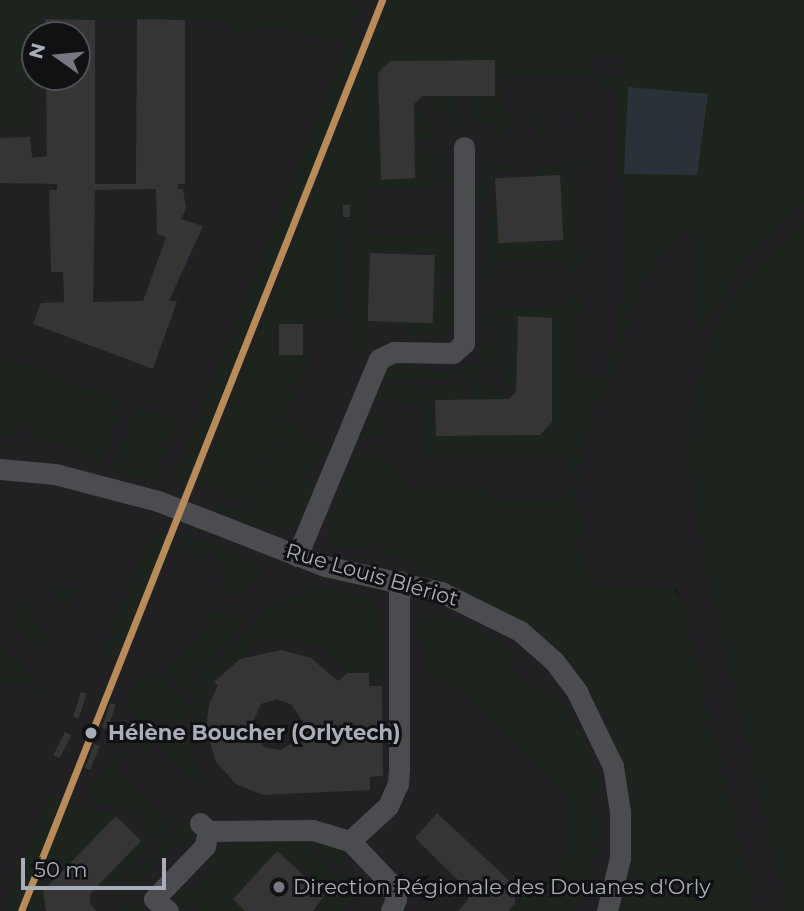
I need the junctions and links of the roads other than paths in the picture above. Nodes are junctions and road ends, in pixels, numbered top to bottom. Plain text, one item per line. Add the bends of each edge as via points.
1 (464, 147) dead end
2 (0, 468) edge
3 (297, 556) junction
4 (399, 581) junction
5 (350, 841) junction
6 (167, 911) edge
7 (391, 911) edge
8 (607, 911) edge

1 - 3 street via 464,343 453,353 394,352 379,359
2 - 3 street, Rue Louis Blériot via 55,474 158,500
3 - 4 street, Rue Louis Blériot
4 - 5 street via 398,784 388,806
4 - 8 street, Rue Louis Blériot via 481,608 520,631 554,661 577,692 613,766 620,812 620,858
5 - 6 street via 313,830 204,827 205,846 155,899
5 - 7 street via 390,883 396,899

